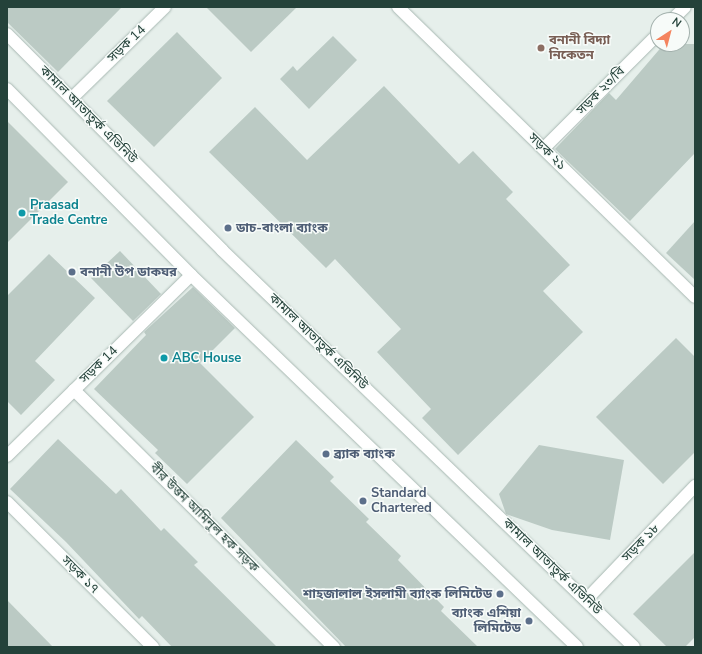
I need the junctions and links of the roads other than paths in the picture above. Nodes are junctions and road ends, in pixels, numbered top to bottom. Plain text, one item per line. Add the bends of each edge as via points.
1 (165, 7) edge
2 (398, 7) edge
3 (689, 7) edge
4 (695, 10) edge
5 (7, 34) edge
6 (650, 42) edge
7 (7, 89) edge
8 (72, 98) junction
9 (544, 148) junction
10 (191, 275) junction
11 (695, 297) edge
12 (74, 390) junction
13 (7, 456) edge
14 (695, 486) edge
15 (7, 502) edge
16 (586, 600) junction
17 (154, 647) edge
18 (334, 647) edge
19 (577, 647) edge
20 (634, 647) edge

1 - 8 street, সড়ক 14
2 - 9 street, সড়ক ২১
3 - 4 street
5 - 8 street, কামাল আতাতুর্ক এভিনিউ
6 - 9 street, সড়ক ২৩/বি
7 - 10 street
8 - 16 street, কামাল আতাতুর্ক এভিনিউ via 222,250
9 - 11 street, সড়ক ২১
10 - 12 street, সড়ক 14
10 - 19 street
12 - 13 street, সড়ক 14
12 - 18 street, বীর উত্তম আমিনুল হক সড়ক
14 - 16 street, সড়ক ১৮
15 - 17 street, সড়ক ১৭
16 - 20 street, কামাল আতাতুর্ক এভিনিউ

